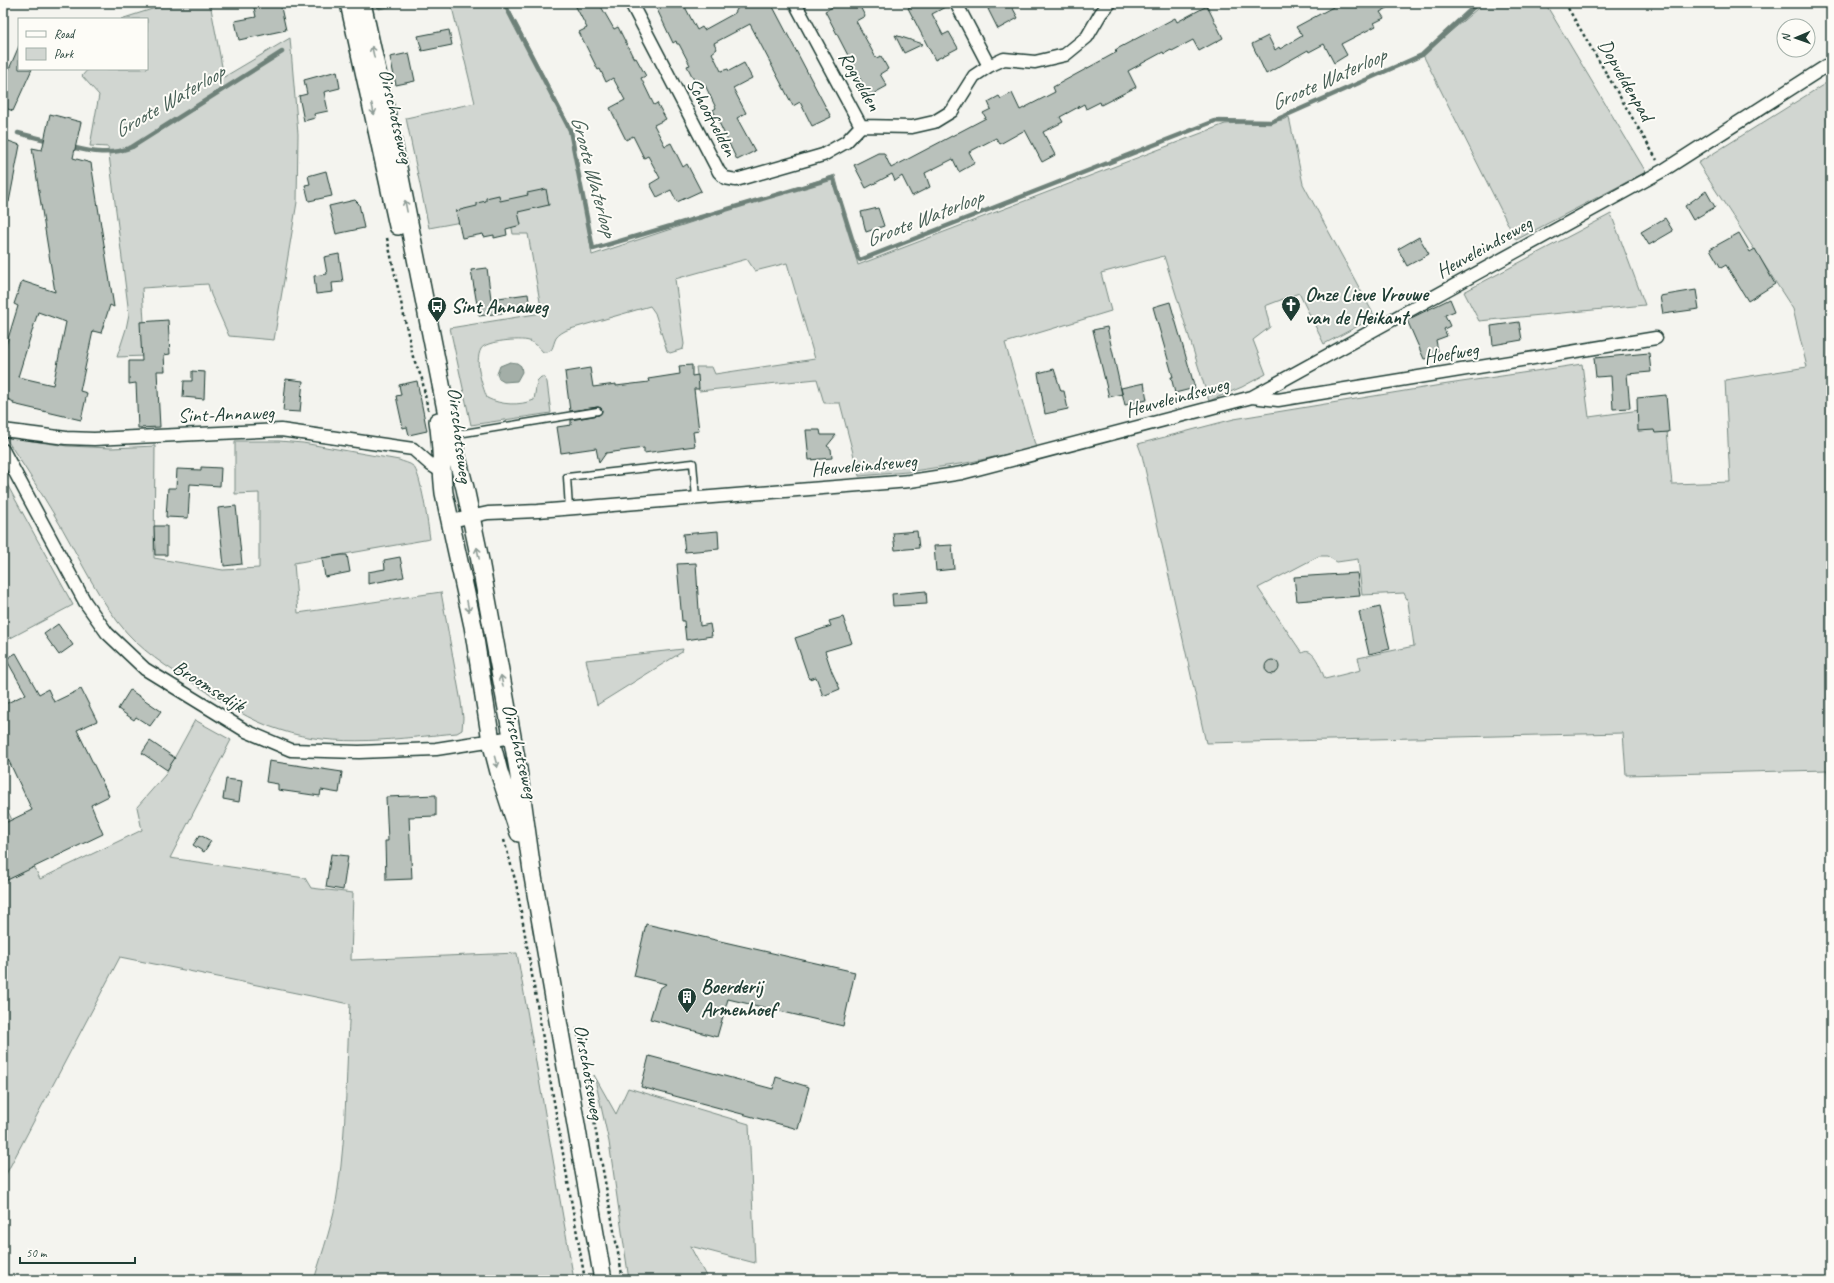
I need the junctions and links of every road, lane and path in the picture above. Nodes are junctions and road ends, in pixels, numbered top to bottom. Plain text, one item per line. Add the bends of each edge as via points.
1 (349, 3) edge
2 (362, 3) edge
3 (631, 3) edge
4 (795, 3) edge
5 (956, 3) edge
6 (1110, 3) edge
7 (1565, 3) edge
8 (1831, 64) edge
9 (989, 66) junction
10 (861, 126) junction
11 (1664, 170) junction
12 (1656, 338) dead end
13 (1252, 397) junction
14 (598, 411) dead end
15 (3, 430) edge
16 (446, 436) junction
17 (3, 450) edge
18 (442, 472) junction
19 (696, 498) junction
20 (569, 509) junction
21 (470, 517) junction
22 (451, 521) junction
23 (513, 738) junction
24 (491, 741) junction
25 (532, 871) junction
26 (525, 936) dead end
27 (577, 1026) dead end
28 (585, 1280) edge
29 (603, 1280) edge
30 (623, 1280) edge

1 -> 16 main road, Oirschotseweg
16 -> 2 main road, Oirschotseweg via 396,157
3 - 10 street, Schoofvelden via 719,172 725,178 736,180 823,155 846,142
4 - 10 street, Rogvelden
5 - 9 street
6 - 9 street, Rogvelden via 1087,37 1065,55 1036,62 1004,59
7 - 11 path, Dopveldenpad
8 - 11 street, Heuveleindseweg
9 - 10 street, Rogvelden via 974,76 952,111 934,122 912,127
11 - 13 street, Heuveleindseweg
12 - 13 street, Hoefweg via 1278,400
13 - 19 street, Heuveleindseweg via 962,474 910,481
14 - 16 lane
15 - 18 street, Sint-Annaweg via 94,439 281,430 413,448
16 - 18 main road, Oirschotseweg
16 - 21 main road, Oirschotseweg via 465,488
17 - 24 street, Broomsedijk via 85,602 107,633 146,669 212,711 246,731 291,750 359,752 436,749
18 - 22 main road, Oirschotseweg
19 - 20 street, Heuveleindseweg
19 - 20 lane via 693,463 567,477
20 - 21 street, Heuveleindseweg via 488,513
21 - 22 street, Heuveleindseweg
23 -> 21 main road, Oirschotseweg
22 -> 24 main road, Oirschotseweg
23 - 24 street, Broomsedijk
23 - 25 main road, Oirschotseweg
24 -> 25 main road, Oirschotseweg
25 - 29 main road, Oirschotseweg
26 - 28 path, Oirschotseweg
27 - 30 path, Oirschotseweg

